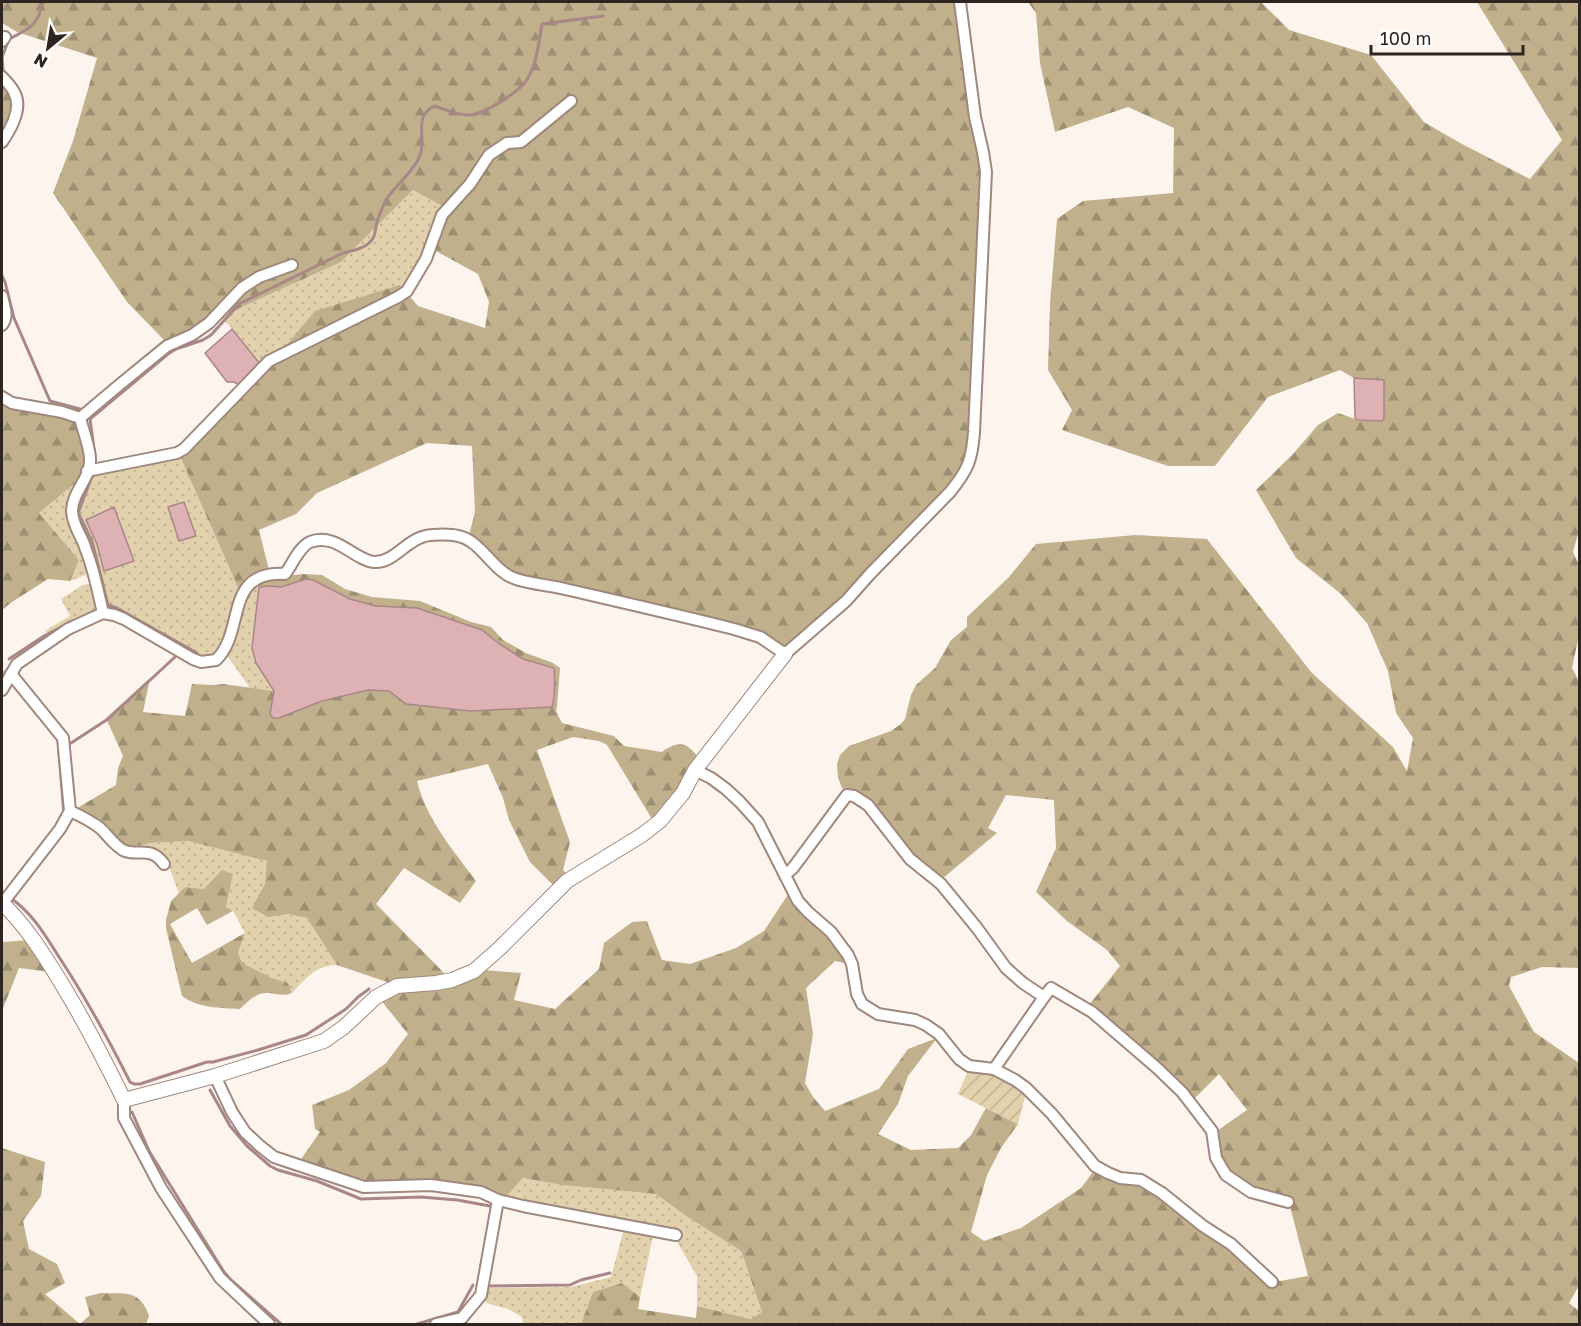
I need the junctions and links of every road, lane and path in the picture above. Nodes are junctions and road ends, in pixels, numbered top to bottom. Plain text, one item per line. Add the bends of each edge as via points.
1 (960, 2) edge
2 (2, 77) edge
3 (571, 101) dead end
4 (2, 142) edge
5 (292, 265) dead end
6 (2, 296) edge
7 (2, 325) edge
8 (2, 397) edge
9 (80, 418) junction
10 (87, 471) junction
11 (103, 613) junction
12 (785, 654) junction
13 (11, 674) junction
14 (2, 690) edge
15 (695, 770) junction
16 (70, 812) junction
17 (164, 864) dead end
18 (785, 875) junction
19 (2, 904) edge
20 (1044, 997) junction
21 (994, 1069) junction
22 (215, 1076) junction
23 (124, 1100) junction
24 (498, 1200) junction
25 (1288, 1202) dead end
26 (676, 1235) dead end
27 (1272, 1282) dead end
28 (269, 1324) edge
29 (435, 1324) edge

1 - 12 street via 986,172 970,462 950,492 846,601
2 - 4 street via 17,100 15,119
3 - 10 street via 521,142 507,143 489,155 470,184 442,214 426,259 407,291 269,362 177,453
5 - 9 street via 242,288 209,322 192,335 166,346
6 - 7 street via 6,312
8 - 9 street via 12,403
9 - 10 street via 90,460
10 - 11 street via 73,500 72,514 91,564
11 - 12 street via 124,619 193,659 216,660 226,647 243,593 261,576 285,574 310,542 336,543 377,562 422,537 454,535 465,537 506,575 517,580 734,628 760,637
11 - 13 street via 68,629 17,664
12 - 15 street
13 - 14 street
13 - 16 street via 63,738
15 - 18 street via 726,789 752,814
15 - 22 street via 683,793 660,820 567,881 474,971 452,980 397,986 376,997 324,1041
16 - 17 street via 90,821 122,850 152,854
16 - 19 street
18 - 20 street via 847,795 854,796 868,805 910,859 941,884 1006,968
18 - 21 street via 798,901 831,932 848,955 862,1004 878,1014 926,1025 969,1066
19 - 23 street via 38,945 83,1018
20 - 21 street
20 - 25 street via 1051,988 1092,1012 1182,1092 1212,1131 1216,1158 1226,1175 1251,1192
21 - 27 street via 1026,1088 1053,1113 1095,1166 1120,1178 1141,1180 1162,1193 1231,1244
22 - 23 street
22 - 24 street via 245,1132 274,1157 364,1187 431,1185 481,1192
23 - 28 street via 124,1118 141,1152 219,1278
24 - 26 street
24 - 29 street via 481,1295 462,1318

